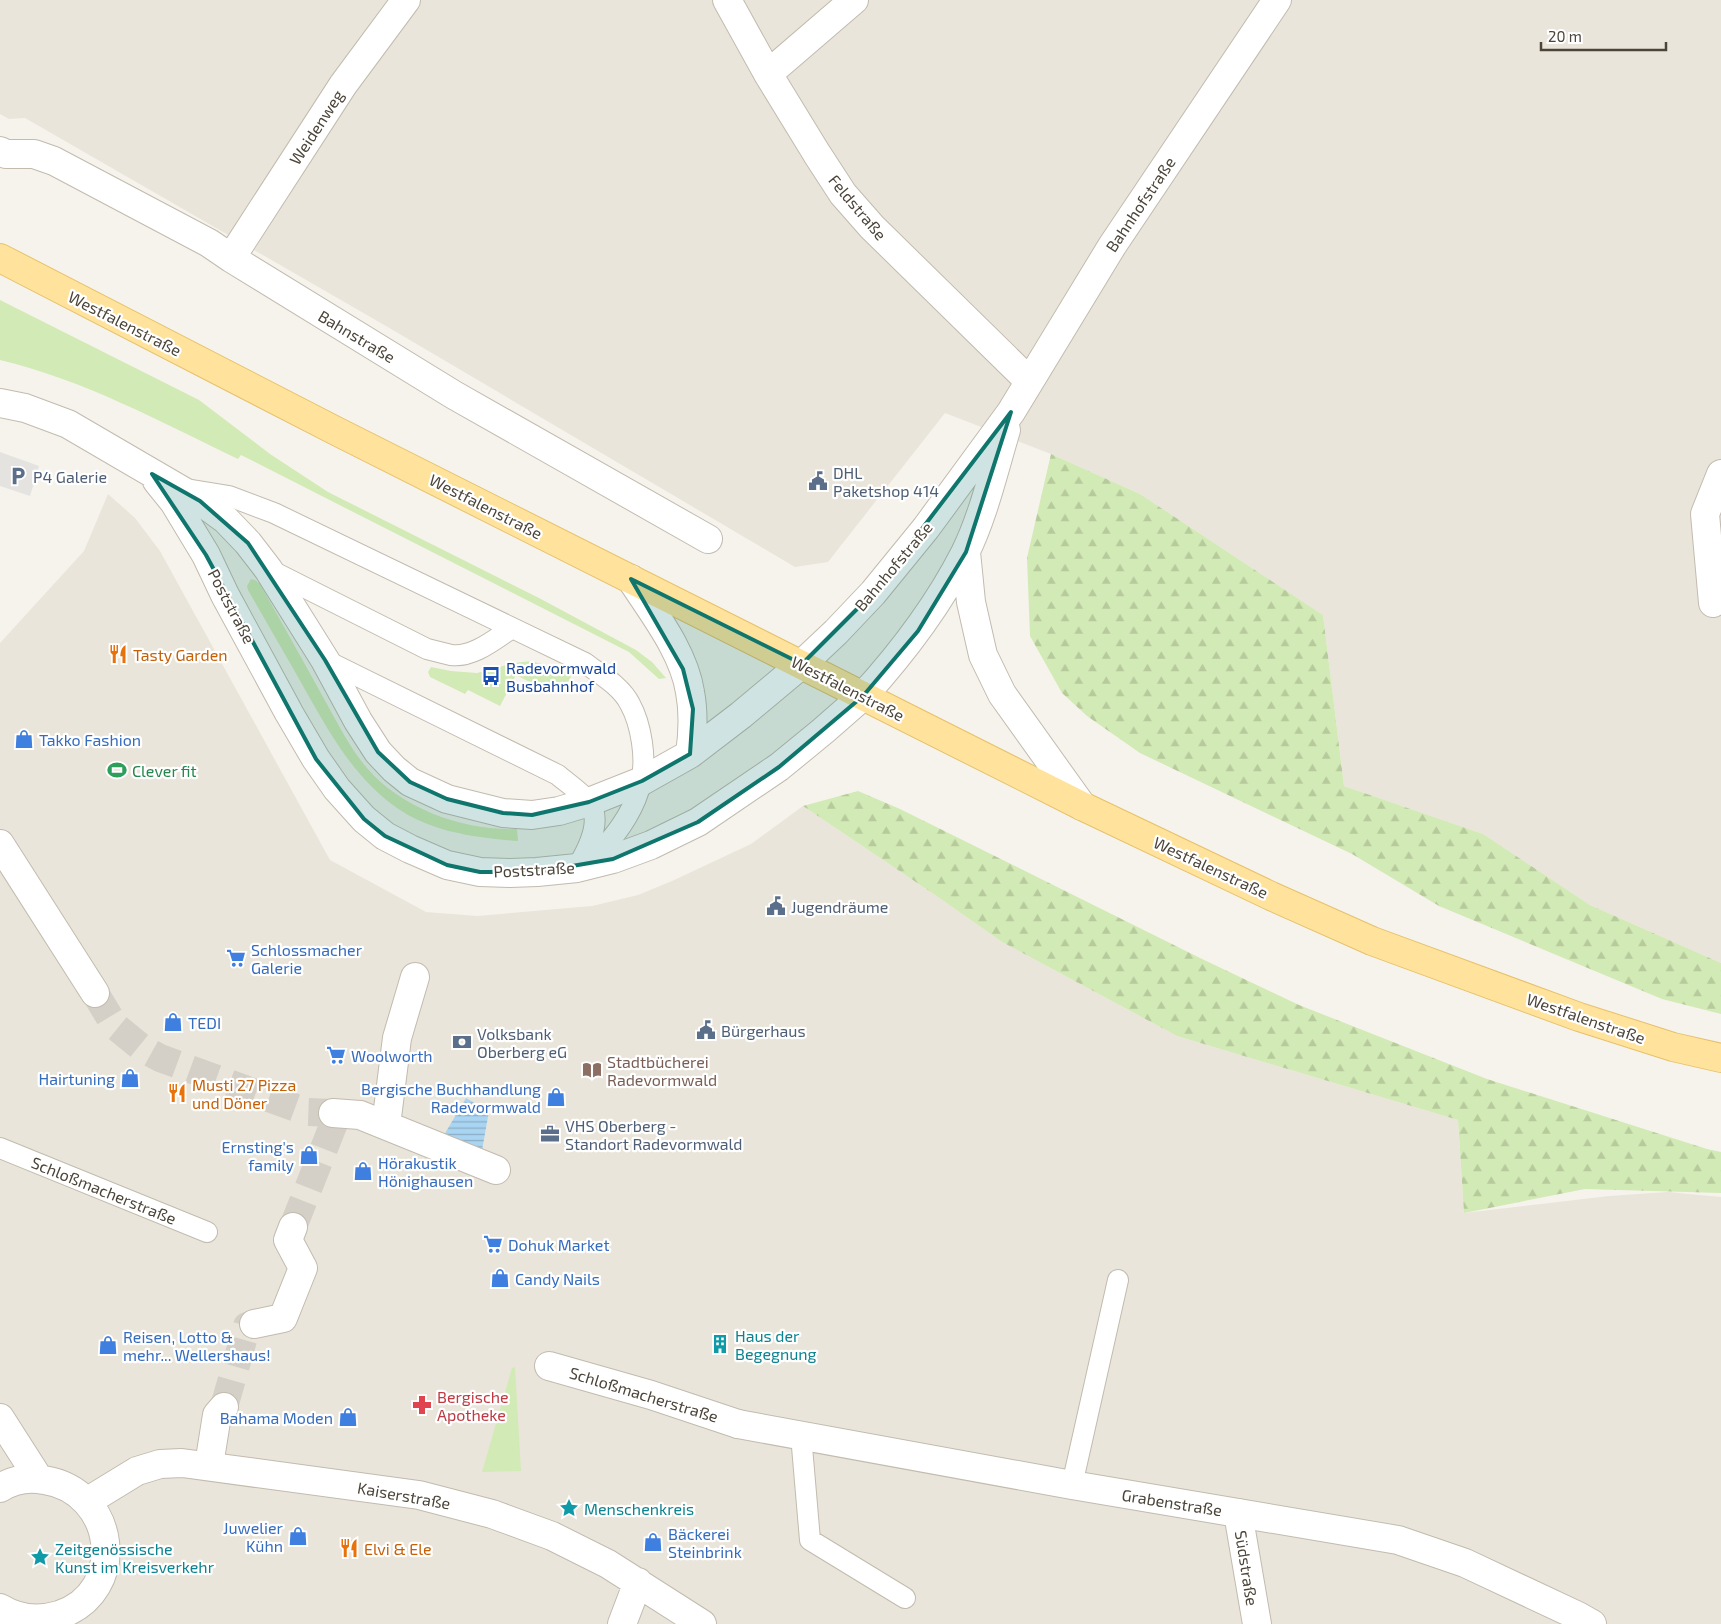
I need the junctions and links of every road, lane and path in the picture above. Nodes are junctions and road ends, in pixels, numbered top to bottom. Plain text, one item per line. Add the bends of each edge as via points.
1 (406, 0) edge
2 (727, 0) edge
3 (854, 0) edge
4 (1277, 0) edge
5 (768, 74) junction
6 (0, 151) edge
7 (0, 258) edge
8 (231, 258) junction
9 (1030, 381) junction
10 (0, 403) edge
11 (1011, 412) junction
12 (152, 474) junction
13 (1721, 474) edge
14 (175, 487) junction
15 (708, 539) dead end
16 (966, 552) junction
17 (268, 569) junction
18 (631, 579) junction
19 (1713, 603) dead end
20 (512, 628) junction
21 (325, 660) junction
22 (802, 664) junction
23 (863, 696) junction
24 (690, 754) junction
25 (642, 781) junction
26 (589, 802) junction
27 (1082, 806) junction
28 (0, 844) edge
29 (577, 868) junction
30 (415, 977) dead end
31 (95, 992) tunnel mouth
32 (1721, 1058) edge
33 (333, 1113) tunnel mouth
34 (386, 1125) junction
35 (0, 1148) edge
36 (496, 1170) dead end
37 (293, 1227) tunnel mouth
38 (207, 1232) dead end
39 (1118, 1280) dead end
40 (254, 1324) dead end
41 (549, 1366) dead end
42 (224, 1407) tunnel mouth
43 (0, 1418) edge
44 (738, 1424) joint
45 (801, 1436) junction
46 (209, 1466) junction
47 (39, 1479) junction
48 (1072, 1485) junction
49 (0, 1488) edge
50 (88, 1501) junction
51 (1238, 1513) junction
52 (638, 1582) junction
53 (905, 1598) dead end
54 (0, 1608) edge
55 (50, 1621) edge
56 (622, 1624) edge
57 (702, 1624) edge
58 (1257, 1624) edge
59 (1592, 1624) edge

1 - 8 street, Weidenweg via 343,85
2 - 5 street, Feldstraße
3 - 5 street
4 - 9 street, Bahnhofstraße via 1112,246
5 - 9 street, Feldstraße via 843,194 872,227
6 - 8 street, Bahnstraße via 34,154 54,161
7 - 18 main road, Westfalenstraße
8 - 15 street, Bahnstraße via 454,395
9 - 11 street, Bahnhofstraße
10 - 12 street, Poststraße via 68,424
11 - 16 street, Bahnhofstraße via 987,496
11 - 22 street, Bahnhofstraße via 926,528 873,592
12 - 14 street, Poststraße
12 - 29 street, Poststraße via 174,502 201,548 316,760 364,819 385,836 447,865 480,872 510,873
13 - 19 street via 1705,514
14 - 17 street, Poststraße via 226,520
14 - 20 lane via 228,496 274,513
16 - 23 street, Bahnhofstraße via 918,631
16 - 27 street via 971,602 983,656 1002,694
17 - 20 lane via 427,649 452,655 470,653
17 - 21 street, Poststraße
18 - 22 main road, Westfalenstraße
18 - 24 street via 668,638 683,669 693,709
20 - 25 lane via 585,663 612,683 630,703 640,728
21 - 26 lane via 558,775
21 - 26 street, Poststraße via 378,752 394,769 423,789 447,799 503,813 532,815
22 - 23 main road, Westfalenstraße
22 - 24 street, Poststraße
23 - 27 main road, Westfalenstraße
23 - 29 street, Poststraße via 779,767 698,822 643,848
24 - 25 street, Poststraße
25 - 26 street, Poststraße
25 - 29 lane via 623,822 603,848
26 - 29 lane via 594,818 593,831
27 - 32 main road, Westfalenstraße via 1372,941 1579,1017
28 - 31 street
30 - 34 street via 397,1038
33 - 34 street via 360,1115
34 - 36 street
35 - 38 lane, Schloßmacherstraße
37 - 40 street via 288,1240 303,1268 287,1309 283,1318
39 - 48 lane
41 - 44 street, Schloßmacherstraße
42 - 46 street via 217,1415
43 - 47 street
44 - 45 street, Grabenstraße
45 - 48 street, Grabenstraße
45 - 53 lane via 810,1540
46 - 50 street, Kaiserstraße via 160,1464 137,1471
46 - 52 street, Kaiserstraße via 419,1495 460,1505 552,1536
47 - 49 street via 21,1480
47 - 50 street via 74,1489
48 - 51 street, Grabenstraße
50 - 55 street via 105,1534 103,1570 83,1601
51 - 58 street, Südstraße
51 - 59 street, Grabenstraße via 1398,1540 1465,1563
52 - 56 street
52 - 57 street, Kaiserstraße
54 - 55 street via 10,1614

